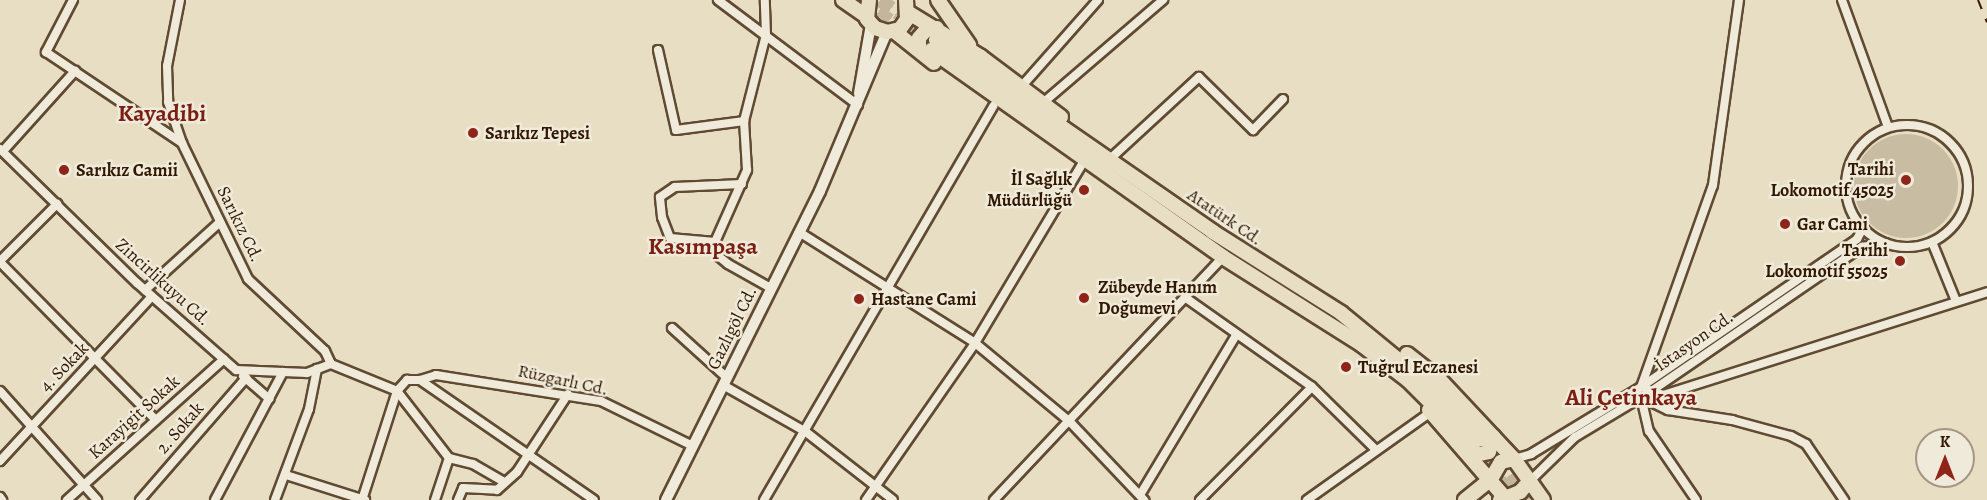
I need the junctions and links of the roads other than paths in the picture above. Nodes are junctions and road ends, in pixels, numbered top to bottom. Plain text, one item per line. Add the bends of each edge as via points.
1 (73, 0) edge
2 (180, 0) edge
3 (718, 0) edge
4 (765, 0) edge
5 (843, 0) edge
6 (869, 0) edge
7 (938, 0) edge
8 (1098, 0) edge
9 (1163, 0) edge
10 (1739, 0) edge
11 (1842, 0) edge
12 (909, 5) edge
13 (869, 20) junction
14 (891, 32) junction
15 (766, 35) junction
16 (931, 42) junction
17 (658, 50) dead end
18 (981, 57) junction
19 (75, 71) junction
20 (1021, 87) junction
21 (1283, 99) dead end
22 (1044, 102) junction
23 (858, 105) junction
24 (993, 106) junction
25 (744, 122) junction
26 (1888, 127) junction
27 (182, 143) junction
28 (2, 150) edge
29 (1110, 159) junction
30 (1084, 161) junction
31 (742, 184) junction
32 (57, 204) junction
33 (220, 222) junction
34 (1863, 228) junction
35 (799, 232) junction
36 (715, 242) junction
37 (1932, 242) junction
38 (1886, 243) junction
39 (1223, 256) junction
40 (0, 262) edge
41 (891, 287) junction
42 (771, 288) junction
43 (1987, 292) edge
44 (148, 293) junction
45 (1186, 298) junction
46 (1956, 301) junction
47 (1327, 323) junction
48 (672, 328) dead end
49 (1236, 334) junction
50 (975, 343) junction
51 (224, 359) junction
52 (94, 361) junction
53 (331, 364) junction
54 (317, 369) junction
55 (236, 370) junction
56 (283, 372) junction
57 (246, 378) junction
58 (420, 380) junction
59 (724, 381) junction
60 (1312, 387) junction
61 (1641, 387) junction
62 (397, 391) junction
63 (1650, 392) junction
64 (568, 394) junction
65 (1, 395) edge
66 (1641, 397) junction
67 (269, 399) junction
68 (1431, 412) junction
69 (156, 420) junction
70 (1070, 422) junction
71 (31, 426) junction
72 (806, 432) junction
73 (1479, 444) junction
74 (693, 446) junction
75 (1376, 449) junction
76 (529, 455) junction
77 (449, 458) junction
78 (1514, 459) junction
79 (0, 461) edge
80 (286, 475) junction
81 (1491, 479) junction
82 (503, 481) junction
83 (1530, 481) junction
84 (84, 484) junction
85 (876, 485) junction
86 (493, 490) junction
87 (1142, 498) edge
88 (1504, 499) edge
89 (67, 500) edge
90 (98, 500) edge
91 (140, 500) edge
92 (216, 500) edge
93 (275, 500) edge
94 (363, 500) edge
95 (435, 500) edge
96 (458, 500) edge
97 (498, 500) edge
98 (594, 500) edge
99 (666, 500) edge
100 (764, 500) edge
101 (866, 500) edge
102 (893, 500) edge
103 (994, 500) edge
104 (1200, 500) edge
105 (1308, 500) edge
106 (1465, 500) edge
107 (1543, 500) edge
108 (1696, 500) edge
109 (1844, 500) edge

1 - 19 street via 46,52
2 - 27 street, Sarıkız Cd. via 167,66 168,102
3 - 15 street
4 - 15 street
5 - 13 main road
6 - 13 main road
7 - 18 main road
8 - 20 street
9 - 22 street
10 - 61 street via 1713,185
11 - 26 street
12 - 14 main road via 904,24
12 - 16 main road
13 - 14 main road
13 - 23 street, Gazlıgöl Cd.
14 - 16 main road
14 - 23 street, Gazlıgöl Cd.
15 - 23 street
15 - 25 street
16 - 18 main road
16 - 24 main road
16 - 29 main road, Atatürk Cd.
16 - 30 main road, Atatürk Cd.
17 - 25 street via 676,130
18 - 20 main road
19 - 27 street
19 - 28 street
20 - 22 main road
21 - 29 street via 1253,130 1199,77
22 - 29 main road
23 - 35 street, Gazlıgöl Cd.
24 - 30 main road via 1053,146
24 - 41 street
25 - 31 street via 747,170
26 - 34 street via 1863,144 1848,171 1846,191 1851,211
26 - 37 street via 1909,124 1930,128 1961,154 1968,174 1969,195 1962,214 1949,231
27 - 33 street, Sarıkız Cd.
28 - 32 street, Zincirlikuyu Cd.
29 - 73 main road, Atatürk Cd. via 1213,232 1341,313 1381,333 1440,380
30 - 39 main road, Atatürk Cd.
30 - 50 street
31 - 36 street
31 - 36 street via 687,185 662,194 662,217 670,238
32 - 40 street
32 - 44 street, Zincirlikuyu Cd.
33 - 44 street, 4. Sokak
33 - 53 street, Sarıkız Cd. via 248,279 325,351
34 - 38 street
34 - 61 street, İstasyon Cd. via 1857,239
35 - 41 street
35 - 42 street, Gazlıgöl Cd.
36 - 42 street via 717,255
37 - 38 street via 1909,246
37 - 46 street
38 - 63 street, İstasyon Cd. via 1862,247
39 - 45 street
39 - 47 main road, Atatürk Cd.
40 - 52 street
41 - 50 street
41 - 72 street
42 - 59 street, Gazlıgöl Cd.
43 - 46 street
44 - 51 street, Zincirlikuyu Cd.
44 - 52 street, 4. Sokak
45 - 49 street
45 - 70 street
46 - 63 street via 1664,394
47 - 68 main road
47 - 73 main road, Atatürk Cd. via 1408,380
48 - 59 street
49 - 60 street
49 - 87 street
50 - 70 street
50 - 85 street
51 - 55 street, Zincirlikuyu Cd.
51 - 69 street, Karayigit Sokak
52 - 69 street
52 - 71 street, 4. Sokak
53 - 54 street
53 - 62 street
54 - 56 street
54 - 80 street via 309,409
55 - 56 street
55 - 57 street, Zincirlikuyu Cd.
56 - 67 street
57 - 67 street, Zincirlikuyu Cd.
57 - 91 street, 2. Sokak
58 - 62 street, Rüzgarlı Cd. via 407,380
58 - 64 street, Rüzgarlı Cd. via 436,375
58 - 76 street
59 - 72 street
59 - 74 street, Gazlıgöl Cd.
60 - 75 street
60 - 104 street
61 - 63 street
61 - 78 street, İstasyon Cd. via 1531,454
62 - 77 street
62 - 94 street
63 - 66 street, İstasyon Cd.
64 - 74 street, Rüzgarlı Cd. via 601,401
64 - 76 street
65 - 71 street
66 - 83 street, İstasyon Cd. via 1575,437
66 - 108 street via 1649,431
66 - 109 street via 1668,410 1741,422 1791,436 1806,444
67 - 92 street
68 - 73 main road
68 - 75 street
69 - 84 street, Karayigit Sokak
70 - 87 street
70 - 103 street
71 - 79 street, 4. Sokak
71 - 84 street
72 - 85 street
72 - 100 street
73 - 78 main road
73 - 81 main road
74 - 99 street, Gazlıgöl Cd.
75 - 105 street
76 - 82 street
76 - 98 street
77 - 82 street via 473,464
77 - 95 street
78 - 81 main road via 1501,462
78 - 83 main road
80 - 93 street
80 - 94 street
81 - 88 main road
81 - 106 main road
82 - 86 street
83 - 88 main road via 1520,492
83 - 107 main road
84 - 89 street, Karayigit Sokak
84 - 90 street
85 - 101 street
85 - 102 street
86 - 96 street via 464,488
86 - 97 street

